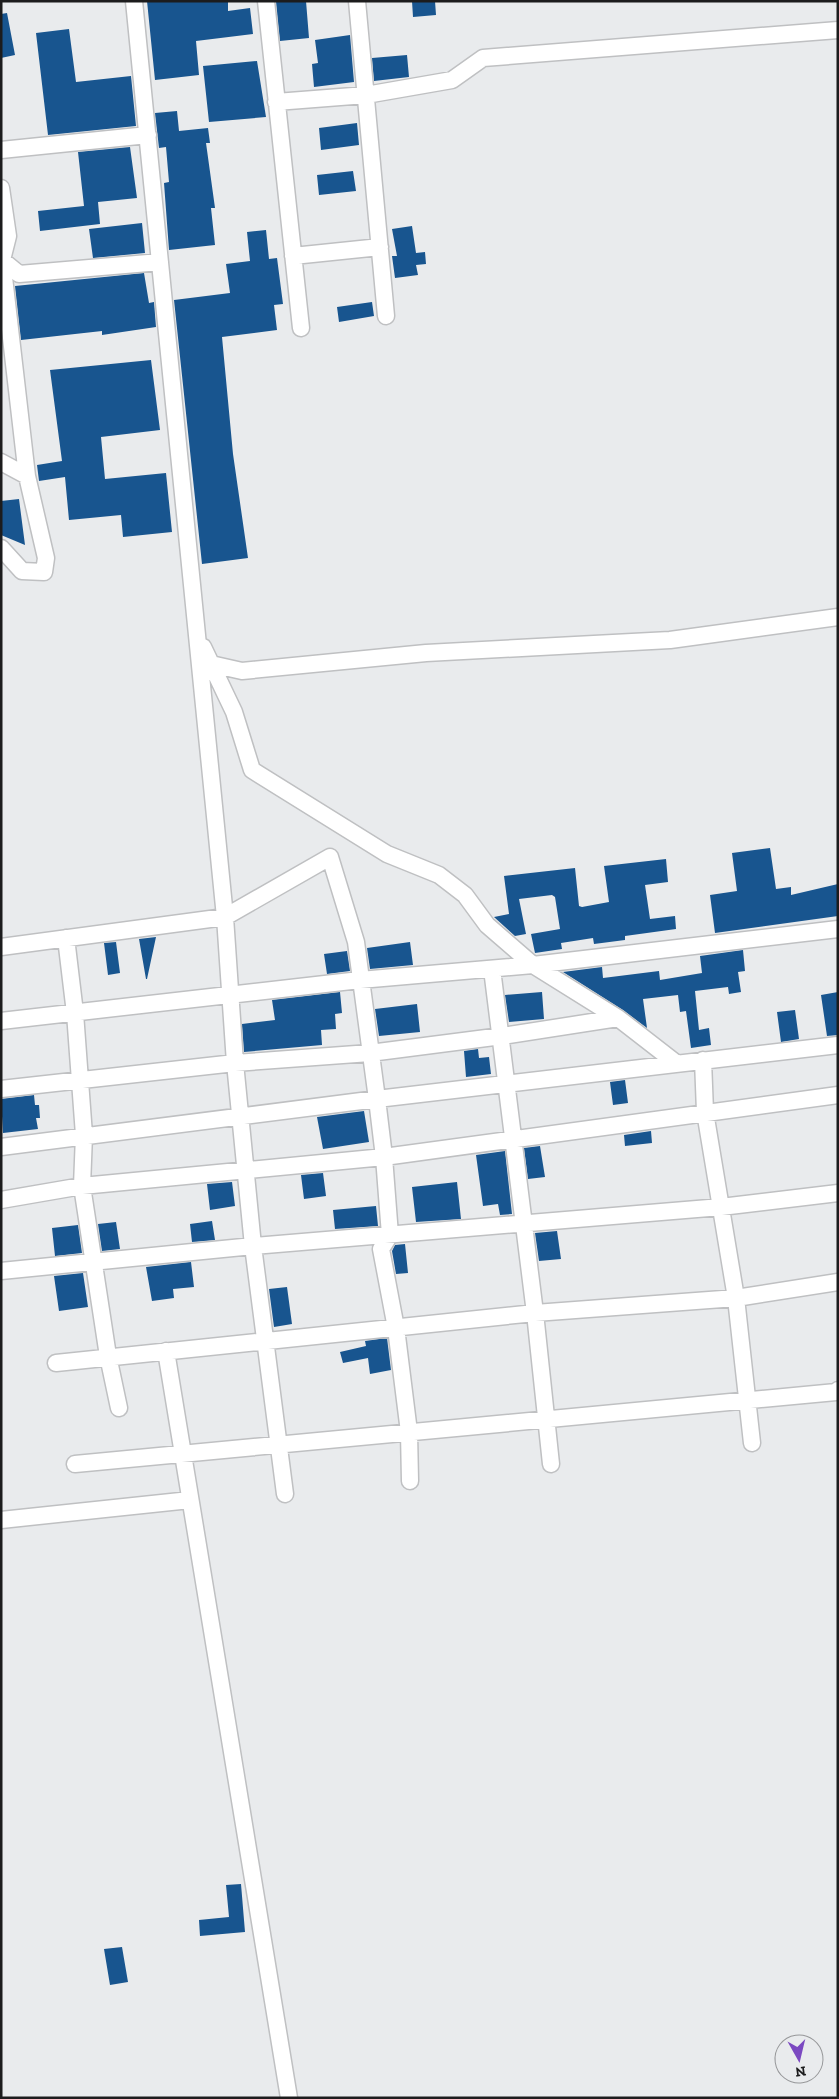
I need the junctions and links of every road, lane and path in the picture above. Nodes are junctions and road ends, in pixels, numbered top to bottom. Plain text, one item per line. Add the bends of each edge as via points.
1 (134, 1) edge
2 (266, 1) edge
3 (357, 1) edge
4 (838, 30) edge
5 (366, 95) junction
6 (276, 102) junction
7 (148, 135) junction
8 (1, 150) edge
9 (1, 188) edge
10 (380, 246) junction
11 (3, 250) edge
12 (293, 256) junction
13 (160, 262) junction
14 (386, 316) dead end
15 (301, 328) dead end
16 (1, 462) edge
17 (27, 476) junction
18 (1, 548) edge
19 (838, 617) edge
20 (198, 636) junction
21 (211, 664) junction
22 (226, 917) junction
23 (838, 929) edge
24 (66, 938) junction
25 (1, 947) edge
26 (533, 965) junction
27 (492, 969) junction
28 (360, 980) junction
29 (232, 994) junction
30 (75, 1013) junction
31 (618, 1018) junction
32 (1, 1021) edge
33 (502, 1036) junction
34 (838, 1045) edge
35 (370, 1053) junction
36 (703, 1060) junction
37 (235, 1063) junction
38 (676, 1063) junction
39 (79, 1079) junction
40 (506, 1083) junction
41 (1, 1089) edge
42 (838, 1095) edge
43 (377, 1099) junction
44 (705, 1112) junction
45 (240, 1117) junction
46 (84, 1135) junction
47 (512, 1139) junction
48 (1, 1147) edge
49 (384, 1156) junction
50 (245, 1171) junction
51 (82, 1186) junction
52 (838, 1193) edge
53 (1, 1200) edge
54 (721, 1207) junction
55 (523, 1223) junction
56 (390, 1235) junction
57 (253, 1246) junction
58 (94, 1262) junction
59 (1, 1271) edge
60 (838, 1282) edge
61 (736, 1298) junction
62 (535, 1313) junction
63 (396, 1328) junction
64 (264, 1343) junction
65 (166, 1351) junction
66 (108, 1356) junction
67 (56, 1363) dead end
68 (837, 1396) edge
69 (748, 1401) junction
70 (119, 1408) dead end
71 (546, 1420) junction
72 (409, 1432) junction
73 (752, 1443) dead end
74 (280, 1445) junction
75 (182, 1454) junction
76 (75, 1464) dead end
77 (551, 1464) dead end
78 (410, 1481) dead end
79 (285, 1494) dead end
80 (190, 1500) junction
81 (1, 1520) edge
82 (289, 2098) edge

1 - 7 street
2 - 6 street
3 - 5 street
4 - 5 street via 483,58 452,80
5 - 6 street
5 - 10 street
6 - 12 street
7 - 8 street
7 - 13 street
9 - 11 street via 8,236
10 - 12 street
10 - 14 street
11 - 13 street via 20,274
11 - 17 street
12 - 15 street
13 - 20 street
16 - 17 street
17 - 18 street via 46,558 44,572 22,571
19 - 21 street via 670,640 426,653 242,671
20 - 21 street
20 - 22 street
21 - 26 street via 234,712 252,770 387,854 439,874 465,895 486,925
22 - 24 street
22 - 28 street via 330,857 356,942
22 - 29 street
23 - 26 street
24 - 25 street
24 - 30 street
26 - 27 street
26 - 31 street
27 - 28 street
27 - 33 street
28 - 29 street
28 - 35 street
29 - 30 street
29 - 37 street
30 - 32 street
30 - 39 street
31 - 33 street
31 - 38 street
33 - 35 street
33 - 40 street
34 - 36 street
35 - 37 street
35 - 43 street
36 - 38 street
36 - 44 street
37 - 39 street
37 - 45 street
38 - 40 street
39 - 41 street
39 - 46 street
40 - 43 street
40 - 47 street
42 - 44 street
43 - 45 street
43 - 49 street
44 - 47 street
44 - 54 street
45 - 46 street
45 - 50 street
46 - 48 street
46 - 51 street
47 - 49 street
47 - 55 street
49 - 50 street
49 - 56 street
50 - 51 street
50 - 57 street
51 - 53 street
51 - 58 street
52 - 54 street
54 - 55 street
54 - 61 street
55 - 56 street
55 - 62 street
56 - 57 street
56 - 63 street via 381,1249
57 - 58 street
57 - 64 street
58 - 59 street
58 - 66 street
60 - 61 street
61 - 62 street
61 - 69 street
62 - 63 street
62 - 71 street
63 - 64 street
63 - 72 street
64 - 65 street
64 - 74 street
65 - 66 street
65 - 75 street
66 - 67 street
66 - 70 street
68 - 69 street
69 - 71 street
69 - 73 street
71 - 72 street
71 - 77 street
72 - 74 street
72 - 78 street
74 - 75 street
74 - 79 street
75 - 76 street
75 - 80 street
80 - 81 street
80 - 82 street

